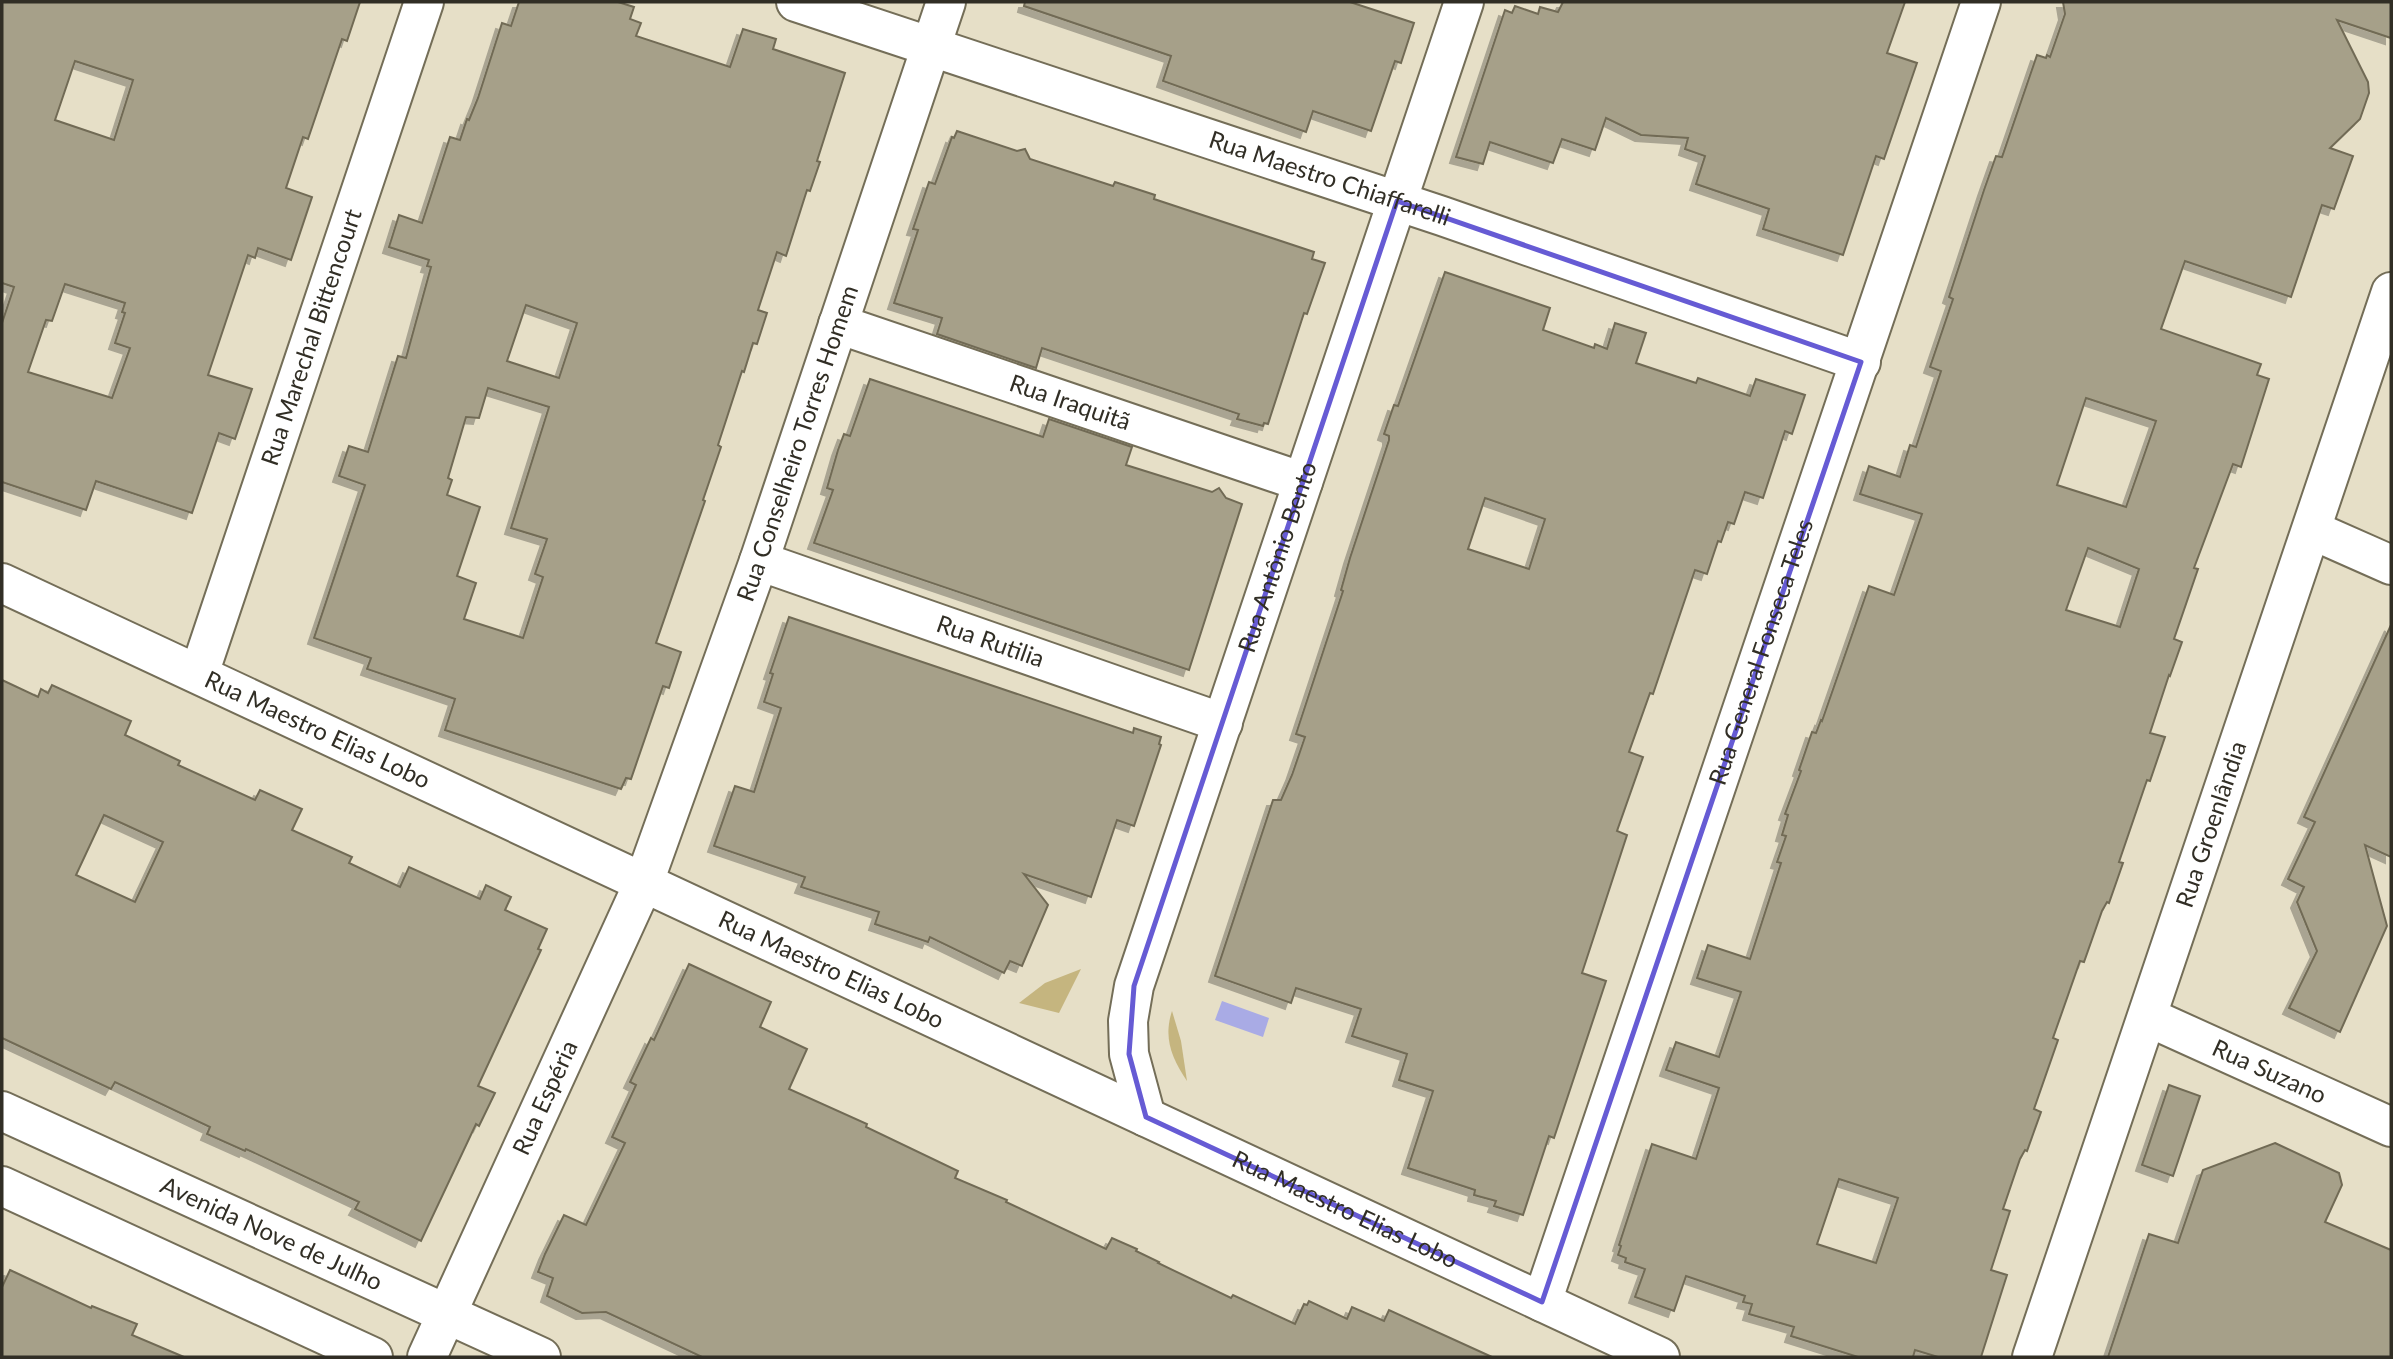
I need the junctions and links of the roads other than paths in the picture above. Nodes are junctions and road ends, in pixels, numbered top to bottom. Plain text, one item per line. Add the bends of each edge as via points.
1 (424, 2) edge
2 (796, 2) edge
3 (946, 2) edge
4 (1464, 2) edge
5 (1981, 2) edge
6 (930, 48) junction
7 (1397, 201) junction
8 (2391, 292) edge
9 (838, 324) junction
10 (1861, 362) junction
11 (1303, 482) junction
12 (2312, 530) junction
13 (759, 561) junction
14 (2391, 565) edge
15 (2, 583) edge
16 (199, 674) junction
17 (1223, 723) junction
18 (644, 882) junction
19 (2148, 1017) junction
20 (2, 1111) edge
21 (1146, 1117) junction
22 (2391, 1127) edge
23 (2, 1186) edge
24 (1542, 1302) junction
25 (448, 1313) junction
26 (373, 1357) edge
27 (427, 1357) edge
28 (541, 1357) edge
29 (1660, 1357) edge
30 (2032, 1357) edge

1 - 16 street, Rua Marechal Bittencourt
2 - 6 street, Rua Maestro Chiaffarelli
3 - 6 street, Rua Conselheiro Torres Homem
4 - 7 street, Rua Antônio Bento
5 - 10 street, Rua General Fonseca Teles
6 - 7 street, Rua Maestro Chiaffarelli
6 - 9 street, Rua Conselheiro Torres Homem
7 - 10 street, Rua Maestro Chiaffarelli
7 - 11 street, Rua Antônio Bento
8 - 12 street, Rua Groenlândia
9 - 11 street, Rua Iraquitã
9 - 13 street, Rua Conselheiro Torres Homem
10 - 24 street, Rua General Fonseca Teles
11 - 17 street, Rua Antônio Bento
12 - 14 street
12 - 19 street, Rua Groenlândia
13 - 17 street, Rua Rutilia
13 - 18 street, Rua Conselheiro Torres Homem
15 - 16 street, Rua Maestro Elias Lobo
16 - 18 street, Rua Maestro Elias Lobo
17 - 21 street, Rua Antônio Bento via 1134,986 1129,1054
18 - 21 street, Rua Maestro Elias Lobo
18 - 25 street, Rua Espéria
19 - 22 street, Rua Suzano
19 - 30 street, Rua Groenlândia
20 - 25 street, Avenida Nove de Julho
21 - 24 street, Rua Maestro Elias Lobo
23 - 26 street
24 - 29 street, Rua Maestro Elias Lobo
25 - 27 street, Rua Espéria
25 - 28 street, Avenida Nove de Julho

